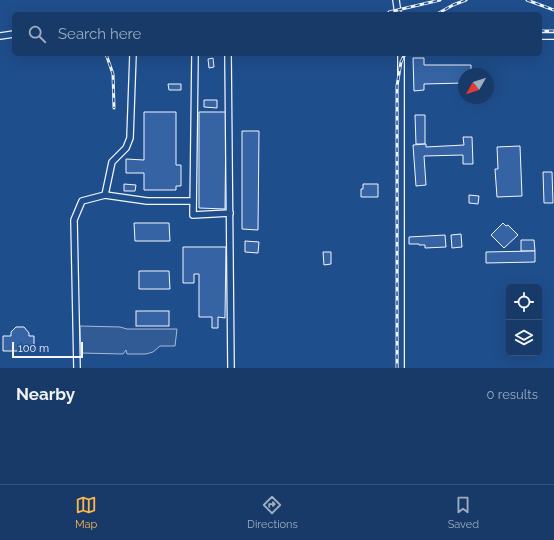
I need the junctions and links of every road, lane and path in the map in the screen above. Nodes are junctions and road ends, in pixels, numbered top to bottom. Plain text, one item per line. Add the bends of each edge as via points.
1 (396, 0) edge
2 (398, 12) edge
3 (12, 34) edge
4 (0, 36) edge
5 (542, 36) edge
6 (554, 36) edge
7 (133, 56) edge
8 (195, 56) edge
9 (228, 56) edge
10 (401, 56) edge
11 (105, 194) junction
12 (193, 200) junction
13 (230, 213) junction
14 (77, 368) edge
15 (231, 368) edge
16 (402, 368) edge

1 - 2 lane
3 - 4 lane
5 - 6 lane
7 - 11 lane via 130,138 126,148 112,162
8 - 12 lane
9 - 13 lane
10 - 16 lane
11 - 12 lane via 147,201
11 - 14 lane via 82,201 74,220
12 - 13 lane via 193,214
13 - 15 lane

